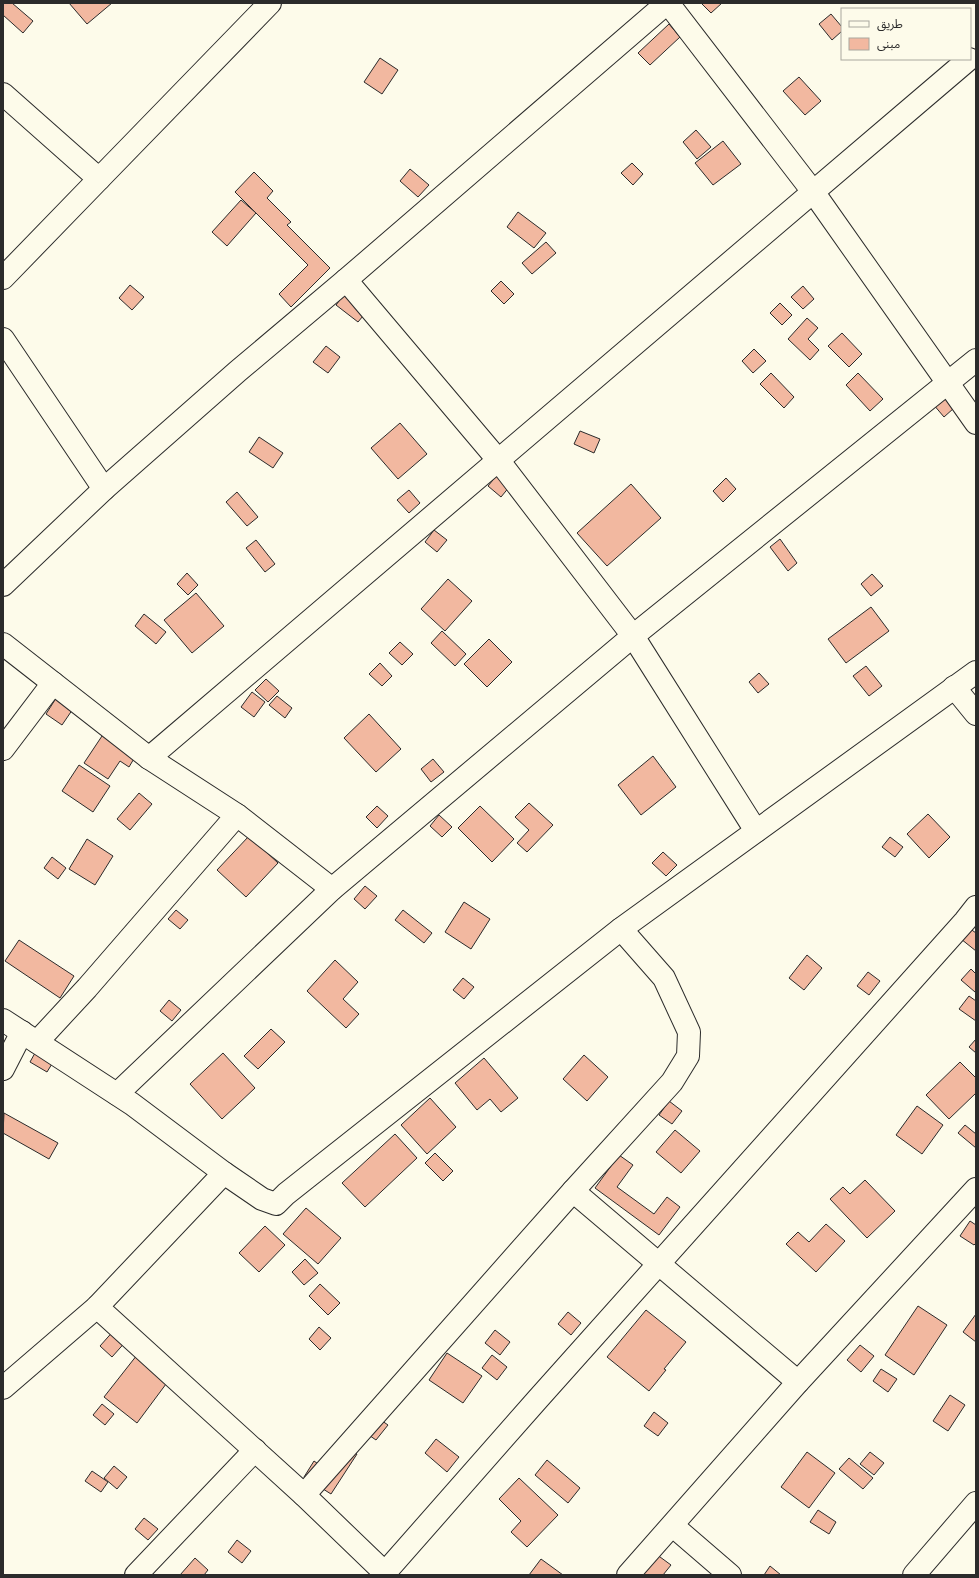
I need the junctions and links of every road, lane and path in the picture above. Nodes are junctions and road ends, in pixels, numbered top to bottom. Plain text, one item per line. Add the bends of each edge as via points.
1 (270, 3) edge
2 (667, 3) edge
3 (967, 60) edge
4 (3, 94) edge
5 (99, 179) junction
6 (814, 192) junction
7 (3, 278) edge
8 (346, 280) junction
9 (3, 339) edge
10 (976, 360) edge
11 (948, 383) junction
12 (976, 423) edge
13 (499, 461) junction
14 (104, 489) junction
15 (3, 585) edge
16 (633, 636) junction
17 (3, 644) edge
18 (976, 672) edge
19 (52, 683) junction
20 (954, 687) junction
21 (976, 714) edge
22 (3, 749) edge
23 (149, 758) junction
24 (237, 815) junction
25 (756, 831) junction
26 (332, 889) junction
27 (972, 918) edge
28 (621, 929) junction
29 (3, 1020) edge
30 (30, 1037) junction
31 (3, 1068) edge
32 (117, 1094) junction
33 (224, 1173) junction
34 (976, 1188) edge
35 (573, 1191) junction
36 (660, 1263) junction
37 (97, 1307) junction
38 (798, 1382) junction
39 (3, 1388) edge
40 (255, 1450) junction
41 (304, 1495) junction
42 (976, 1503) edge
43 (673, 1526) junction
44 (385, 1574) edge
45 (136, 1575) edge
46 (628, 1575) edge
47 (730, 1575) edge
48 (914, 1575) edge

1 - 5 street
2 - 6 street
2 - 8 street
3 - 6 street
4 - 5 street
5 - 7 street
6 - 11 street
6 - 13 street
8 - 13 street
8 - 14 street
9 - 14 street
10 - 11 street
11 - 12 street
11 - 16 street
13 - 16 street
13 - 23 street
14 - 15 street
16 - 25 street
16 - 26 street
17 - 19 street
18 - 20 street
19 - 22 street
19 - 23 street
20 - 21 street
20 - 25 street
23 - 24 street
24 - 26 street
24 - 30 street via 87,988
25 - 28 street
26 - 32 street
27 - 36 street
28 - 33 street via 276,1204 262,1199
28 - 35 street via 664,978 689,1032 688,1056 672,1082
29 - 30 street
30 - 31 street
30 - 32 street
32 - 33 street
33 - 37 street
34 - 38 street
35 - 36 street
35 - 41 street
36 - 38 street
36 - 44 street
37 - 39 street
37 - 40 street
38 - 43 street
40 - 41 street
40 - 45 street
41 - 44 street
42 - 48 street
43 - 46 street
43 - 47 street

